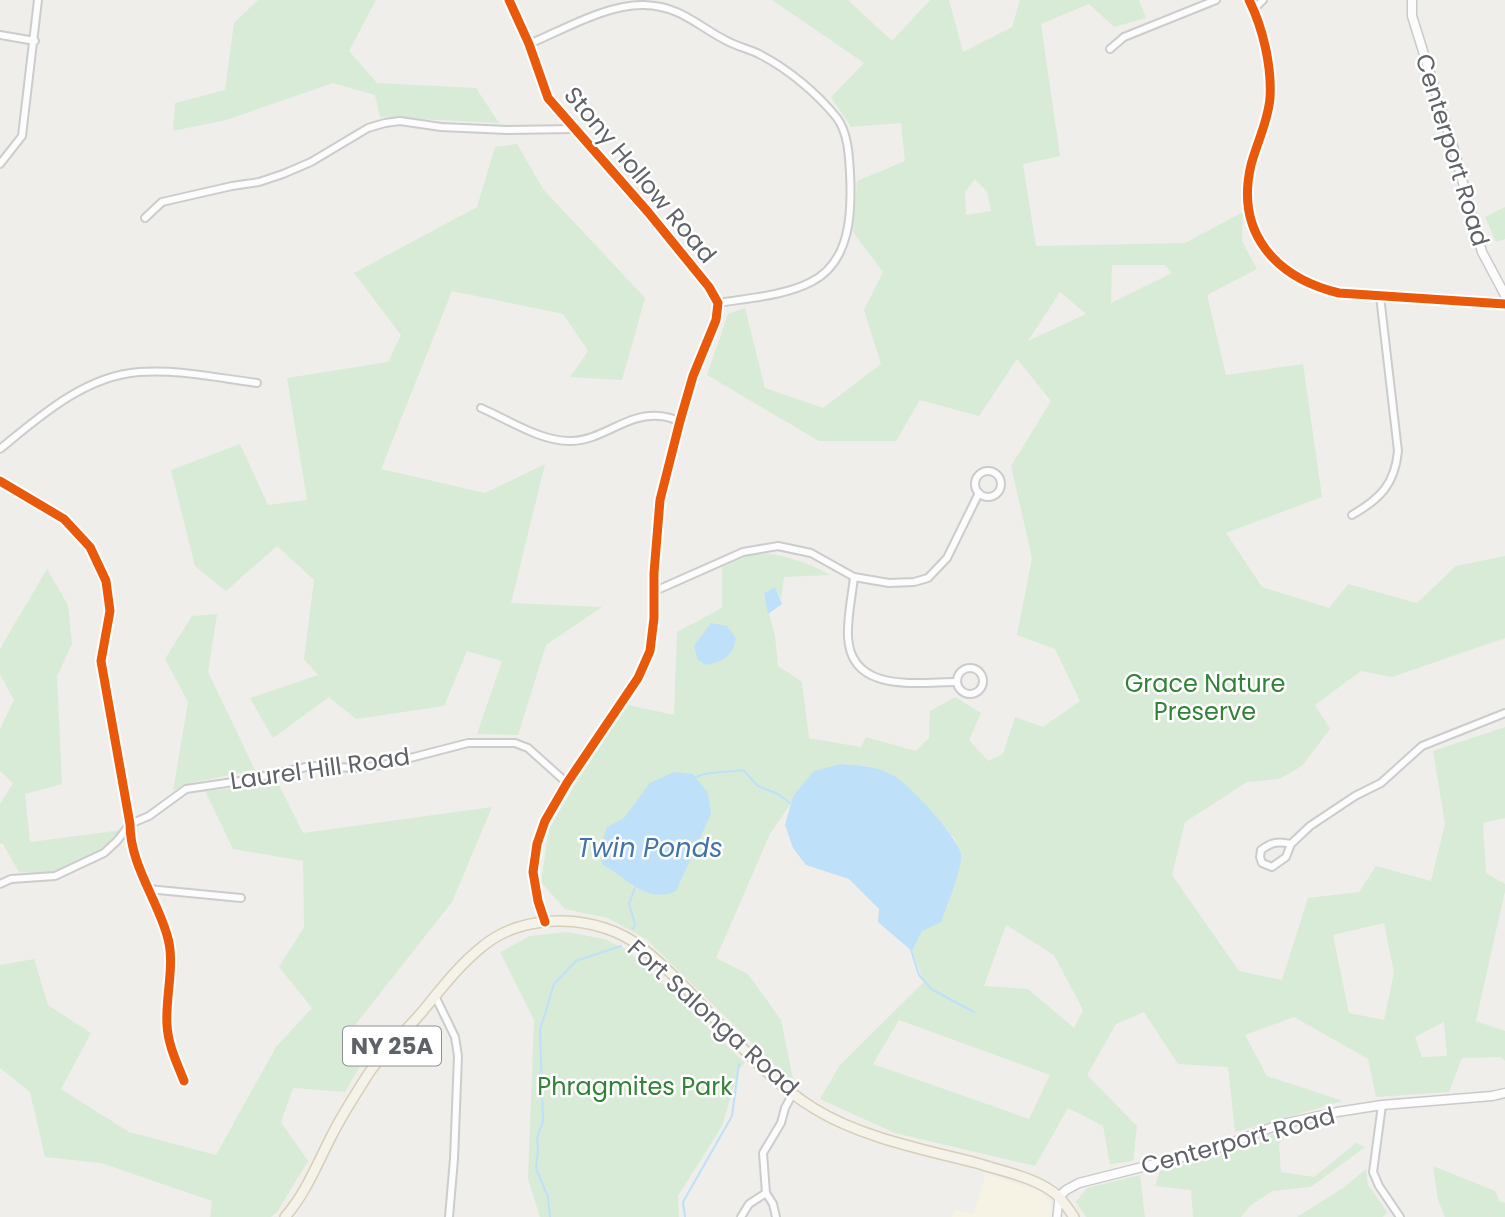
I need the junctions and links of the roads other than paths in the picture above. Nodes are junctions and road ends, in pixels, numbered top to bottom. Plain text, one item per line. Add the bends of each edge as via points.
1 (38, 0) edge
2 (509, 0) edge
3 (1216, 0) edge
4 (1249, 0) edge
5 (1263, 0) edge
6 (1412, 0) edge
7 (1254, 9) junction
8 (0, 35) edge
9 (35, 41) junction
10 (529, 44) junction
11 (1110, 49) dead end
12 (573, 129) junction
13 (0, 164) edge
14 (145, 218) dead end
15 (1505, 295) edge
16 (1380, 296) junction
17 (718, 303) junction
18 (1505, 304) edge
19 (257, 383) dead end
20 (481, 408) dead end
21 (680, 421) junction
22 (0, 449) edge
23 (0, 481) edge
24 (979, 493) junction
25 (1352, 515) dead end
26 (854, 577) junction
27 (655, 591) junction
28 (957, 682) junction
29 (1505, 713) edge
30 (567, 783) junction
31 (130, 824) junction
32 (1291, 844) junction
33 (0, 884) edge
34 (148, 889) junction
35 (241, 898) dead end
36 (545, 922) junction
37 (435, 996) junction
38 (184, 1081) dead end
39 (793, 1093) junction
40 (1505, 1093) edge
41 (1381, 1105) junction
42 (766, 1193) junction
43 (1059, 1197) junction
44 (285, 1217) edge
45 (449, 1217) edge
46 (741, 1217) edge
47 (776, 1217) edge
48 (1057, 1217) edge
49 (1074, 1217) edge
50 (1400, 1217) edge

1 - 9 street
2 - 10 street, Stony Hollow Road
3 - 11 street via 1124,37
4 - 7 street
5 - 7 street
6 - 15 main road, Centerport Road via 1412,16 1482,252
7 - 16 street via 1268,64 1270,99 1247,195 1263,247 1275,263 1316,288
8 - 9 street
9 - 13 street via 22,136
10 - 12 street, Stony Hollow Road via 548,98
10 - 17 street via 619,7 664,7 684,13 727,41 777,64 838,119 848,146 851,190 848,229 838,256 811,282
12 - 14 street via 386,123 368,128 283,174 162,202
12 - 17 street, Stony Hollow Road via 648,212
16 - 18 street
16 - 25 street via 1398,451 1396,468 1380,495
17 - 21 street
19 - 22 street via 163,372 118,375 66,399
20 - 21 street via 544,436 572,441 639,418
21 - 27 street via 660,500
23 - 31 street via 64,519 90,547 106,581 110,611 101,661
24 - 24 street via 987,497 999,492 1002,484 996,473 977,476
24 - 26 street via 947,558 928,578 890,583
26 - 27 street via 811,553 778,546 743,552
26 - 28 street via 848,637 863,671 888,682
27 - 30 street via 651,644 638,678
28 - 28 street via 959,690 970,695 981,689 983,680 979,672 967,668 959,673
29 - 32 street via 1422,746 1381,783 1310,826
30 - 31 street, Laurel Hill Road via 520,744 468,743 383,765 311,766 186,789
30 - 36 street via 537,844 533,872
31 - 33 street, Laurel Hill Road via 104,853 69,870
31 - 34 street via 130,844
32 - 32 street via 1275,842 1261,850 1262,863 1272,867 1280,863
34 - 35 street
34 - 38 street via 167,935 167,1028
36 - 37 main road, Fort Salonga Road / NY 25A via 508,930 484,945
36 - 39 main road, Fort Salonga Road / NY 25A via 579,922 639,945
37 - 44 main road, Fort Salonga Road / NY 25A via 369,1073
37 - 45 street via 455,1037 458,1056
39 - 42 street via 763,1153
39 - 43 main road, Fort Salonga Road / NY 25A via 816,1110 879,1138 1013,1174
40 - 41 main road, Centerport Road
41 - 43 main road, Centerport Road via 1278,1125 1218,1148 1079,1183
41 - 50 street via 1373,1172
42 - 46 street via 749,1204
42 - 47 street
43 - 48 street
43 - 49 main road, NY 25A

